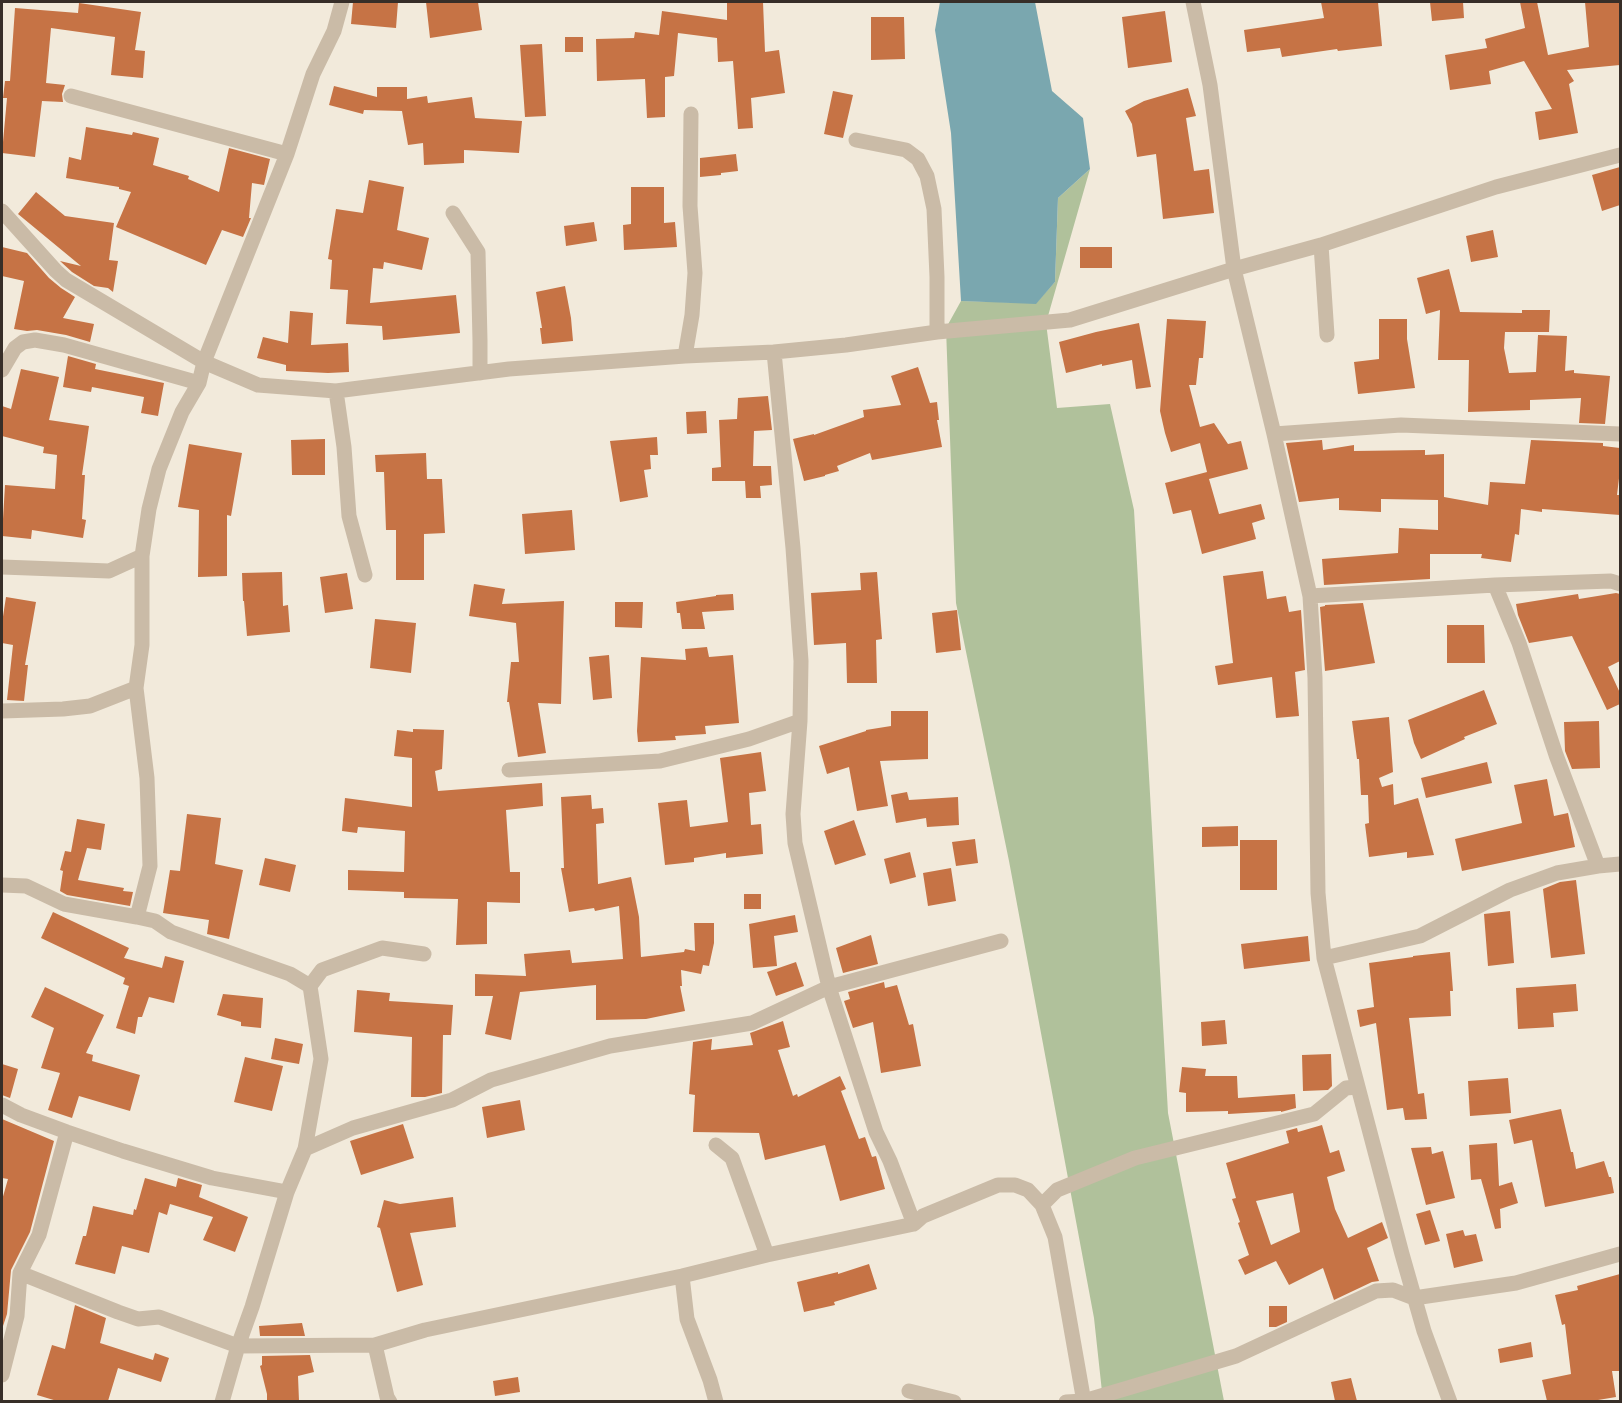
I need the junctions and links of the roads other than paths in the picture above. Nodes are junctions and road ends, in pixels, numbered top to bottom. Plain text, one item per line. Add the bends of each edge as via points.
1 (342, 2) edge
2 (1193, 2) edge
3 (71, 96) dead end
4 (691, 114) dead end
5 (856, 140) dead end
6 (287, 154) junction
7 (1620, 155) edge
8 (2, 211) edge
9 (453, 213) dead end
10 (1322, 244) junction
11 (1234, 268) junction
12 (937, 332) junction
13 (1327, 335) dead end
14 (774, 352) junction
15 (686, 356) junction
16 (204, 362) junction
17 (2, 370) edge
18 (480, 373) junction
19 (199, 383) junction
20 (336, 391) junction
21 (1274, 434) junction
22 (1620, 434) edge
23 (142, 556) junction
24 (2, 567) edge
25 (365, 575) dead end
26 (1620, 584) edge
27 (1495, 585) junction
28 (1310, 596) junction
29 (136, 688) junction
30 (2, 711) edge
31 (800, 721) junction
32 (509, 770) dead end
33 (1620, 864) edge
34 (1598, 866) junction
35 (2, 885) edge
36 (136, 917) junction
37 (1001, 941) dead end
38 (424, 954) dead end
39 (1324, 958) junction
40 (310, 986) junction
41 (829, 987) junction
42 (1358, 1087) junction
43 (2, 1105) edge
44 (67, 1131) junction
45 (716, 1145) dead end
46 (305, 1149) junction
47 (287, 1192) junction
48 (1042, 1205) junction
49 (914, 1224) junction
50 (1620, 1254) edge
51 (767, 1255) junction
52 (20, 1273) junction
53 (682, 1276) junction
54 (1414, 1298) junction
55 (375, 1345) junction
56 (238, 1346) junction
57 (2, 1375) edge
58 (909, 1391) dead end
59 (222, 1401) edge
60 (390, 1401) edge
61 (716, 1401) edge
62 (954, 1401) edge
63 (1066, 1401) edge
64 (1084, 1401) edge
65 (1450, 1401) edge

1 - 6 street
2 - 11 street via 1210,85
3 - 6 street
4 - 15 street via 690,206 695,273
5 - 12 street via 906,150 918,159 927,176 934,209
6 - 16 street
7 - 10 street via 1496,187
8 - 16 street via 66,280
9 - 18 street via 478,252
10 - 11 street
10 - 13 street
11 - 12 street via 1070,320
11 - 21 street
12 - 14 street
14 - 15 street
14 - 31 street via 801,661
15 - 18 street
16 - 19 street
16 - 20 street via 258,385
17 - 19 street via 15,348 35,340
18 - 20 street
19 - 23 street via 182,412 159,469
20 - 25 street via 349,516
21 - 22 street via 1401,425
21 - 28 street
23 - 24 street via 109,571
23 - 29 street via 142,645
26 - 27 street via 1611,581
27 - 28 street
27 - 34 street
28 - 39 street via 1318,893
29 - 30 street via 90,706
29 - 36 street via 147,778 150,866
31 - 32 street via 749,739 660,761
31 - 41 street via 793,814 795,843
33 - 34 street
34 - 39 street via 1557,873 1510,890 1420,936
35 - 36 street via 26,886 64,904
36 - 40 street via 290,974
37 - 41 street
38 - 40 street via 381,948 322,970
39 - 42 street
40 - 46 street via 321,1059
41 - 46 street via 752,1023 610,1046 491,1080 452,1100 352,1128
41 - 49 street via 876,1132
42 - 48 street via 1346,1088 1314,1114 1135,1158 1057,1190
42 - 54 street
43 - 44 street
44 - 47 street via 212,1178
44 - 52 street via 39,1235
45 - 51 street via 732,1158
46 - 47 street
47 - 56 street
48 - 49 street via 1028,1190 998,1185 923,1216
48 - 64 street via 1055,1237
49 - 51 street
50 - 54 street via 1516,1283
51 - 53 street
52 - 56 street via 138,1319 159,1317
52 - 57 street via 17,1316
53 - 55 street via 425,1330
53 - 61 street via 687,1319
54 - 64 street via 1393,1290 1376,1291 1236,1356
54 - 65 street
55 - 56 street
55 - 60 street
56 - 59 street
58 - 62 street
63 - 64 street

